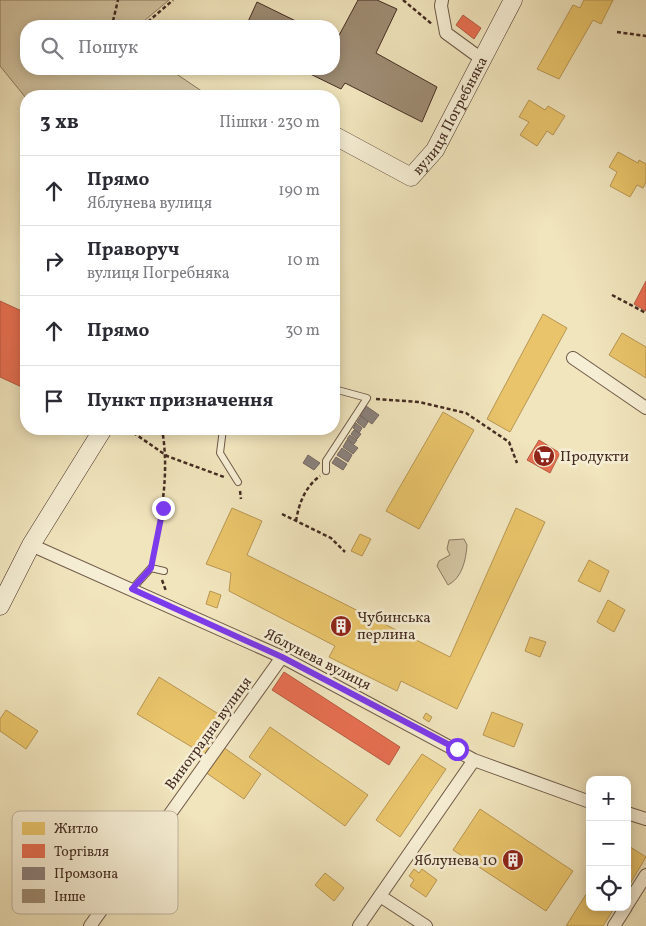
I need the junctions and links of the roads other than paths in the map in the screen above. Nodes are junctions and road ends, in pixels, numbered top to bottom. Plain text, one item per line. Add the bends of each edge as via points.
1 (442, 0) edge
2 (513, 0) edge
3 (483, 60) junction
4 (340, 140) edge
5 (573, 358) dead end
6 (340, 391) edge
7 (646, 408) edge
8 (99, 435) edge
9 (222, 435) edge
10 (326, 471) road end
11 (238, 482) road end
12 (31, 545) junction
13 (157, 569) road end
14 (132, 589) junction
15 (0, 606) edge
16 (282, 657) junction
17 (474, 760) junction
18 (586, 801) edge
19 (172, 811) edge
20 (631, 814) edge
21 (646, 819) edge
22 (646, 875) edge
23 (380, 896) junction
24 (631, 898) edge
25 (623, 911) edge
26 (99, 914) edge
27 (90, 926) edge
28 (359, 926) edge
29 (426, 926) edge
30 (614, 926) edge

1 - 3 street via 446,34
2 - 3 street, вулиця Погребняка
3 - 4 street, вулиця Погребняка via 435,150 411,177
5 - 7 street
6 - 10 lane via 367,398 326,461
8 - 12 street
9 - 11 lane via 220,452
12 - 14 street, Яблунева вулиця
12 - 15 street
13 - 14 lane
14 - 16 street, Яблунева вулиця
16 - 17 street, Яблунева вулиця
16 - 19 street, Виноградна вулиця
17 - 18 street, Яблунева вулиця
17 - 23 street
20 - 21 street
22 - 24 street
23 - 28 street
23 - 29 street
25 - 30 street
26 - 27 street, Виноградна вулиця

